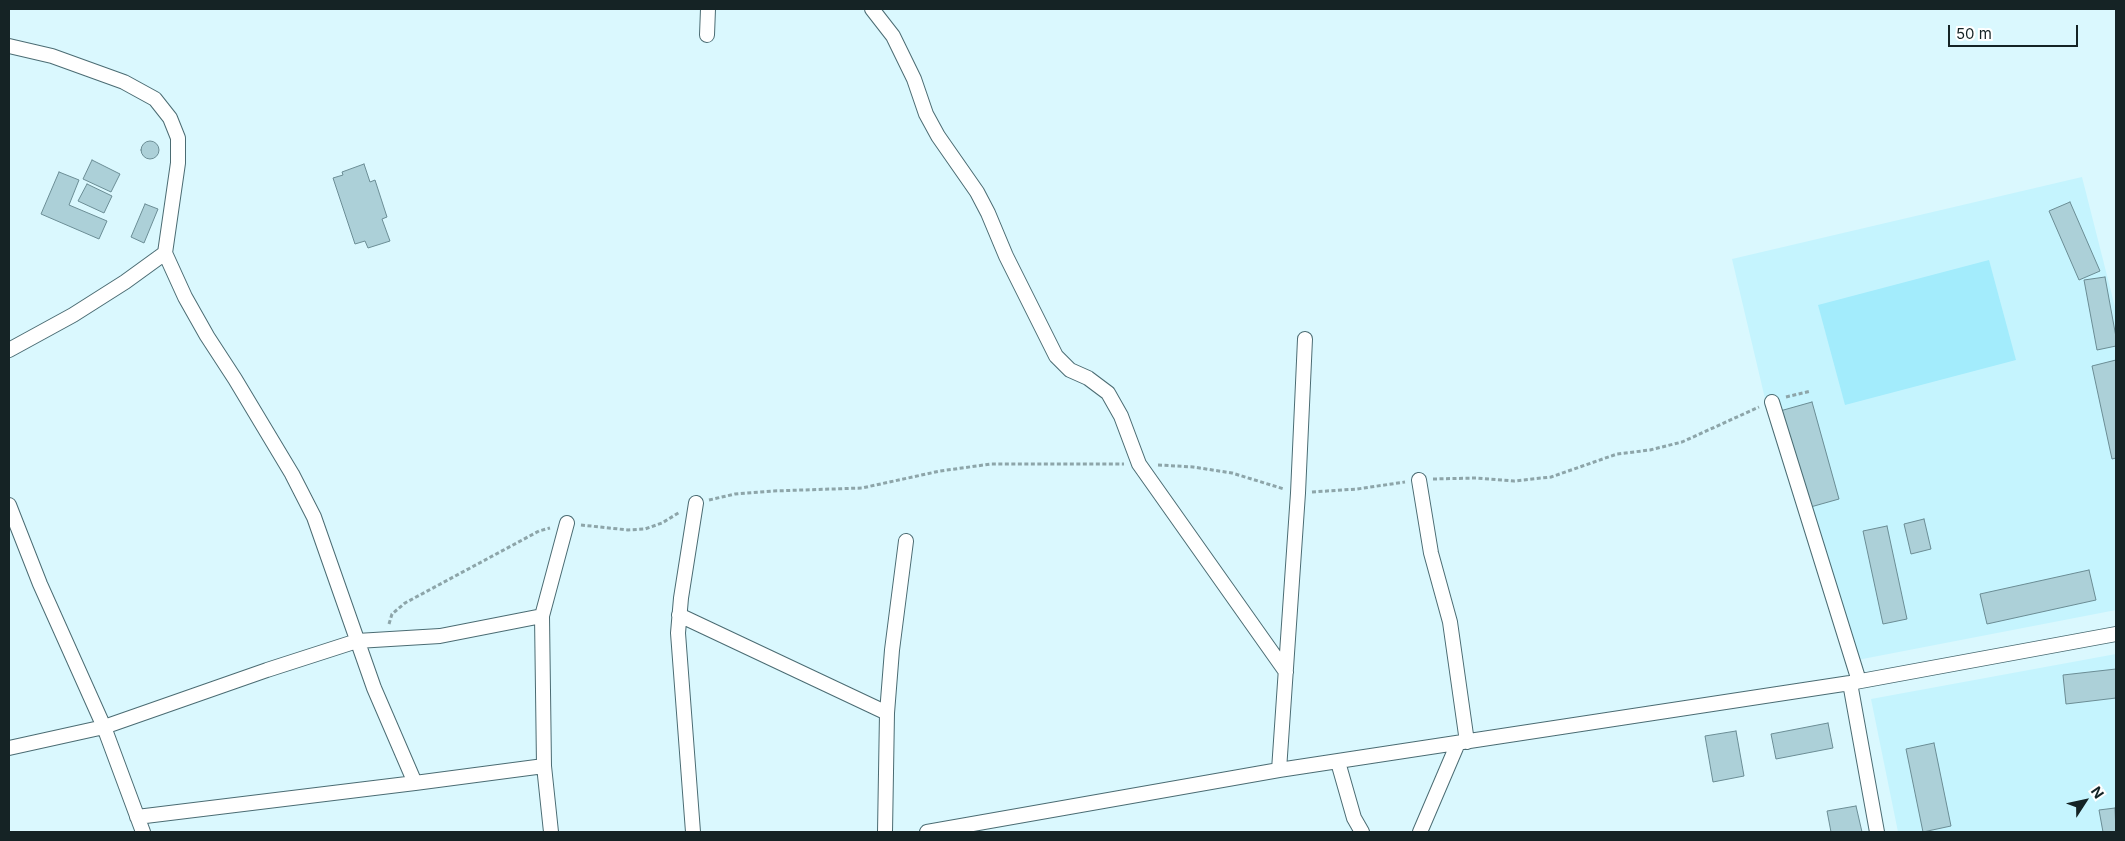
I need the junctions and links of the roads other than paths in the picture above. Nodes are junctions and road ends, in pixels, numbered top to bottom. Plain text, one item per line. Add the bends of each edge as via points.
1 (708, 9) edge
2 (872, 9) edge
3 (707, 35) dead end
4 (9, 46) edge
5 (165, 252) junction
6 (1305, 339) dead end
7 (9, 350) edge
8 (1772, 402) road end
9 (1419, 480) road end
10 (696, 503) road end
11 (9, 505) edge
12 (568, 523) road end
13 (906, 541) dead end
14 (679, 615) junction
15 (542, 616) junction
16 (2116, 634) edge
17 (357, 641) junction
18 (1286, 672) junction
19 (1854, 682) junction
20 (887, 713) junction
21 (104, 727) junction
22 (1462, 742) junction
23 (9, 748) edge
24 (1338, 762) junction
25 (544, 766) junction
26 (1279, 770) junction
27 (415, 783) junction
28 (137, 817) junction
29 (143, 832) edge
30 (551, 832) edge
31 (693, 832) edge
32 (885, 832) edge
33 (931, 832) edge
34 (1362, 832) edge
35 (1420, 832) edge
36 (1877, 832) edge

1 - 3 street
2 - 18 street via 894,36 938,136 977,192 1056,356 1070,370 1108,393 1121,416 1139,464
4 - 5 street via 52,56 124,82 154,99 170,118 178,138 178,164
5 - 7 street via 125,282
5 - 17 street via 185,297 292,474 314,517
6 - 18 street
8 - 19 street
9 - 22 street via 1431,553 1450,622
10 - 14 street
11 - 21 street via 40,584
12 - 15 street
13 - 20 street
14 - 20 street
14 - 31 street
15 - 17 street via 440,636
15 - 25 street
16 - 19 street
17 - 21 street
17 - 27 street
18 - 26 street
19 - 22 street
19 - 36 street
20 - 32 street
21 - 23 street
21 - 28 street
22 - 24 street
22 - 35 street
24 - 26 street
24 - 34 street via 1354,818
25 - 27 street
25 - 30 street
26 - 33 street
27 - 28 street
28 - 29 street

